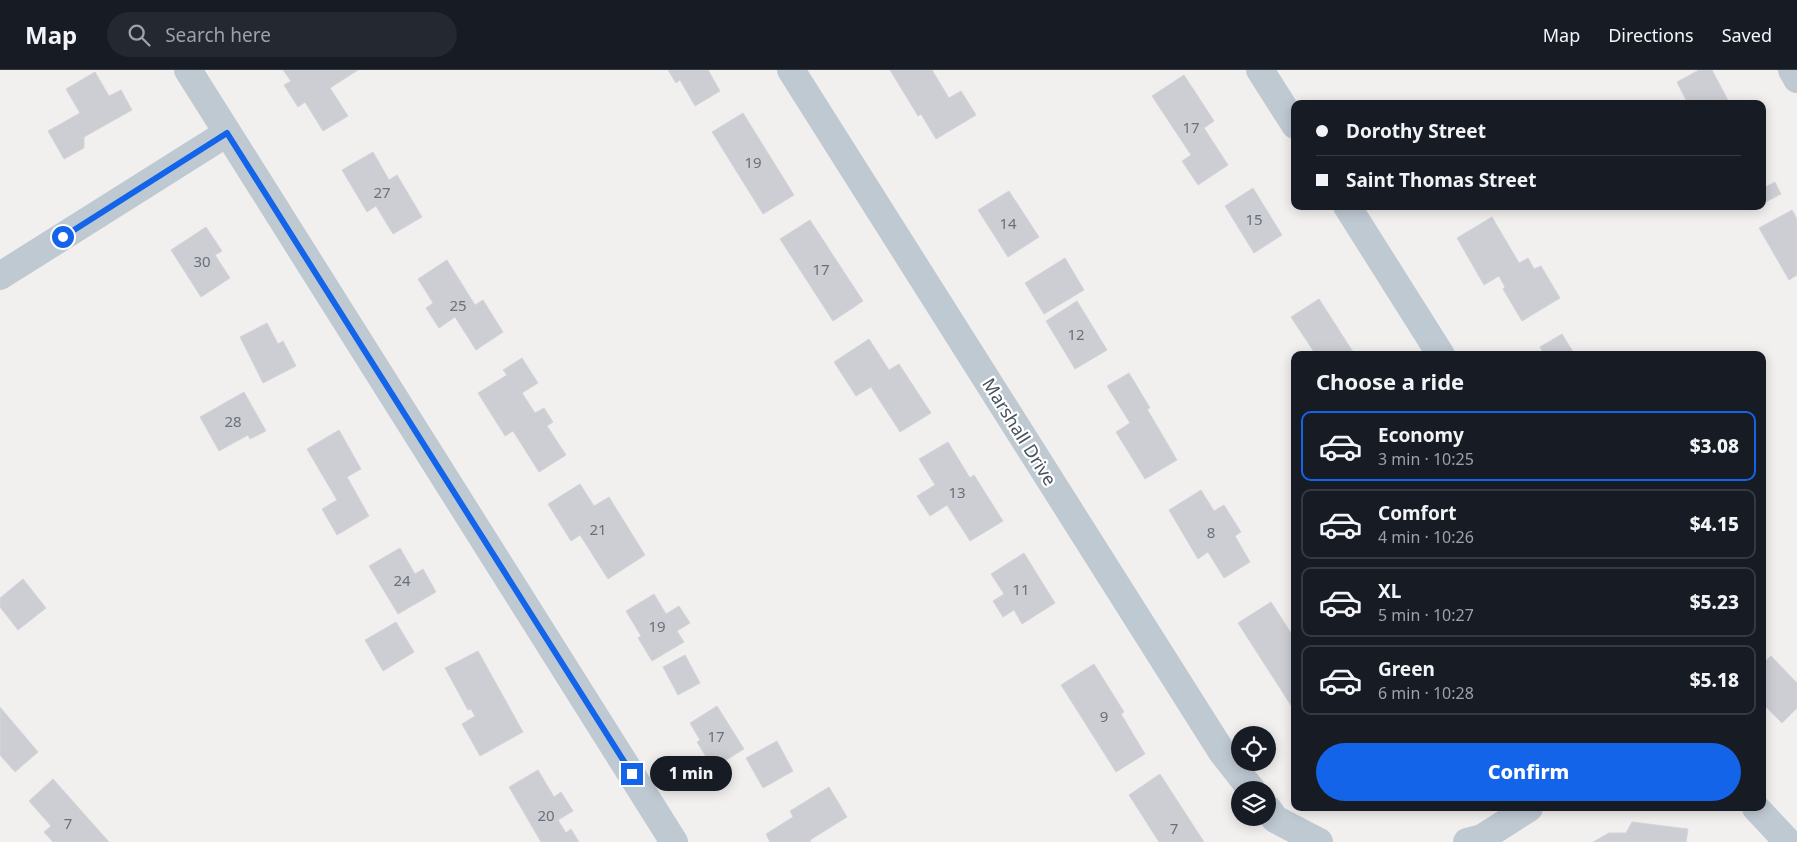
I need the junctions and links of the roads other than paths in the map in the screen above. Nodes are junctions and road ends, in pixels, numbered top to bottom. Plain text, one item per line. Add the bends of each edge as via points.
1 (188, 70) edge
2 (791, 70) edge
3 (1260, 70) edge
4 (1792, 70) edge
5 (1797, 79) edge
6 (1291, 119) edge
7 (227, 133) junction
8 (1349, 210) edge
9 (0, 276) edge
10 (1438, 351) edge
11 (1245, 781) edge
12 (1523, 811) edge
13 (1759, 811) edge
14 (1276, 820) edge
15 (674, 842) edge
16 (1319, 842) edge
17 (1468, 842) edge
18 (1788, 842) edge

1 - 7 street
2 - 11 street, Marshall Drive via 1222,752
3 - 6 street
4 - 5 street
7 - 9 street
7 - 15 street
8 - 10 street
12 - 17 street via 1482,838
13 - 18 street
14 - 16 street

